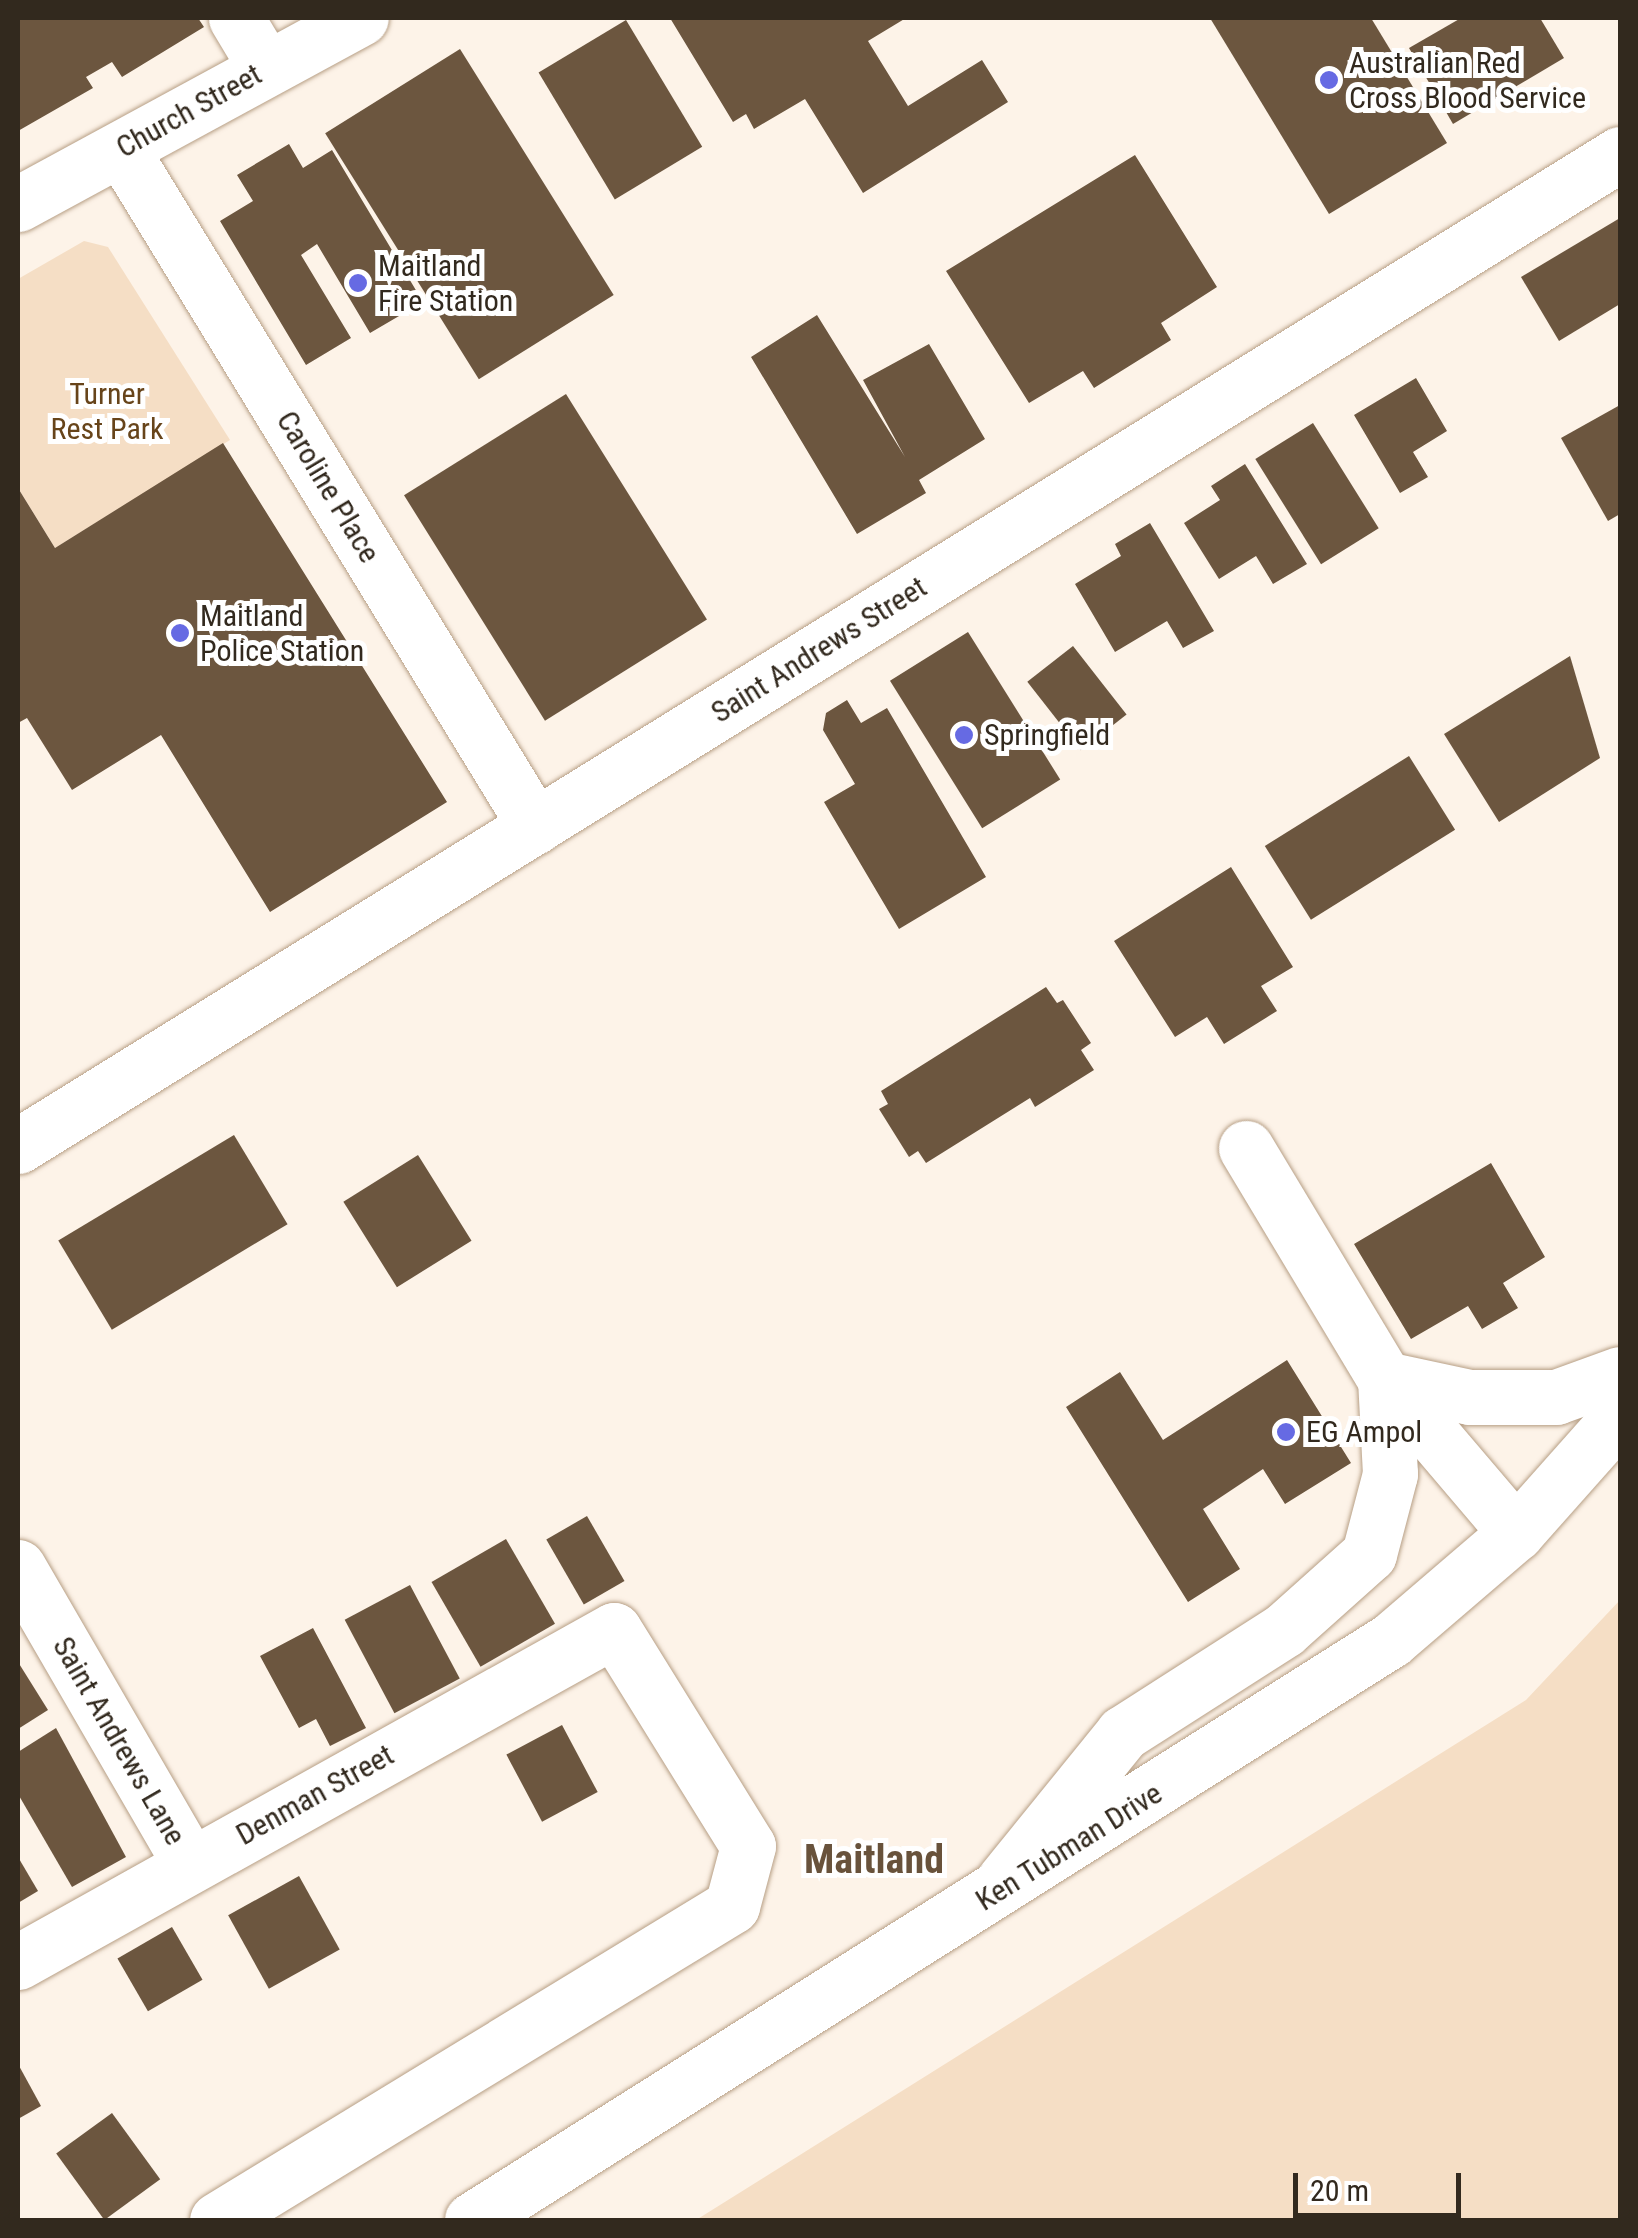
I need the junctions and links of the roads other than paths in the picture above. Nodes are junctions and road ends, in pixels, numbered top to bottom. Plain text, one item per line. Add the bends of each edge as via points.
1 (236, 18) edge
2 (361, 18) edge
3 (266, 68) junction
4 (121, 148) junction
5 (1620, 154) edge
6 (18, 204) edge
7 (535, 826) junction
8 (18, 1146) edge
9 (1246, 1148) dead end
10 (1620, 1374) edge
11 (1385, 1379) junction
12 (1620, 1416) edge
13 (1516, 1533) junction
14 (21, 1580) edge
15 (190, 1864) junction
16 (991, 1896) junction
17 (18, 1962) edge
18 (218, 2220) edge
19 (472, 2220) edge

1 - 3 street
2 - 3 street, Church Street
3 - 4 street, Church Street
4 - 6 street, Church Street
4 - 7 street, Caroline Place
5 - 7 street, Saint Andrews Street
7 - 8 street, Saint Andrews Street
9 - 11 street
10 - 11 street via 1556,1397 1470,1397
11 - 13 street
11 - 16 street via 1390,1474 1369,1554 1284,1630 1123,1733
12 - 13 street, Ken Tubman Drive
13 - 16 street, Ken Tubman Drive via 1376,1650
14 - 15 street, Saint Andrews Lane
15 - 17 street, Denman Street
15 - 18 street, Denman Street via 614,1630 748,1846 732,1906
16 - 19 street, Ken Tubman Drive

